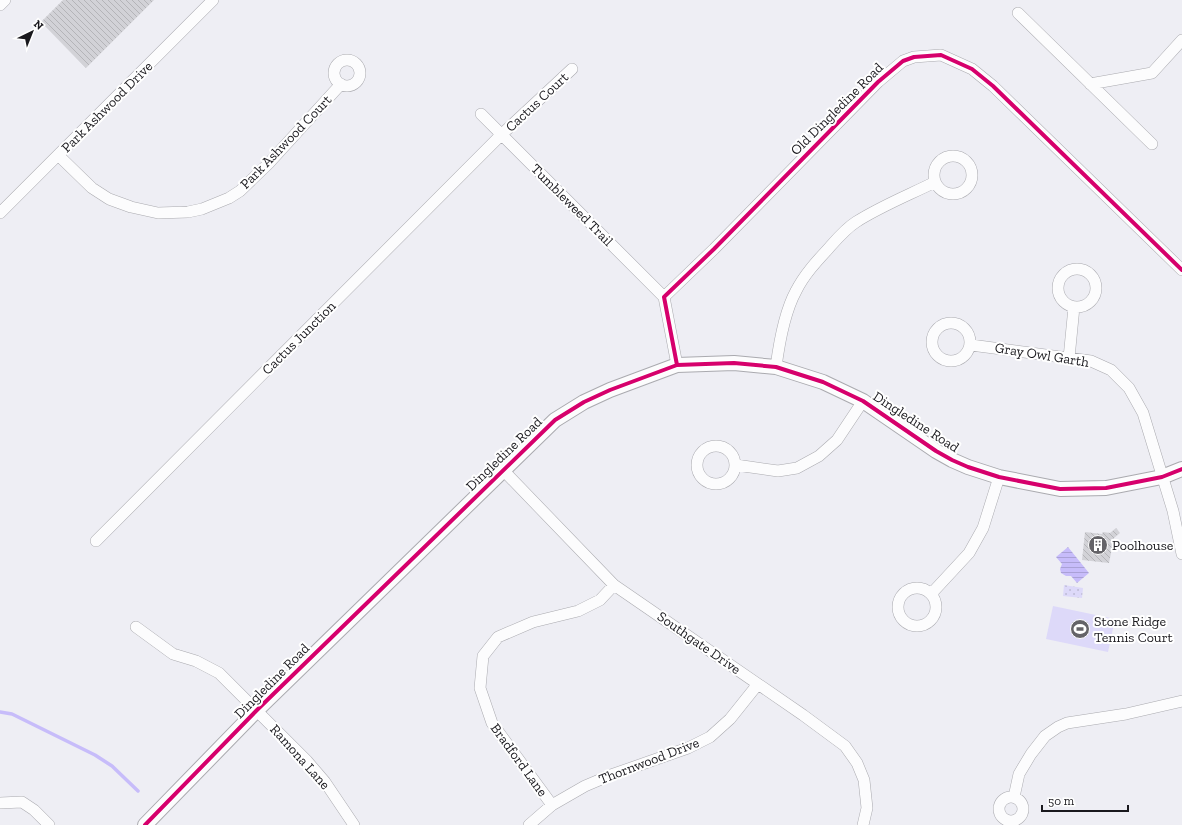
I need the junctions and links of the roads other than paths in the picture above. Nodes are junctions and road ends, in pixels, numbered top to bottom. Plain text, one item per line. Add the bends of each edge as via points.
1 (5, 0) edge
2 (213, 0) edge
3 (0, 5) edge
4 (1018, 13) dead end
5 (1182, 40) edge
6 (572, 69) dead end
7 (341, 84) dead end
8 (1090, 84) junction
9 (481, 114) dead end
10 (501, 135) junction
11 (1152, 144) dead end
12 (58, 155) junction
13 (935, 182) dead end
14 (0, 213) edge
15 (1182, 270) edge
16 (664, 296) junction
17 (1074, 307) dead end
18 (970, 345) dead end
19 (1069, 358) junction
20 (677, 365) junction
21 (776, 367) junction
22 (863, 401) junction
23 (736, 465) dead end
24 (1182, 469) edge
25 (503, 470) junction
26 (999, 477) junction
27 (1162, 477) junction
28 (96, 541) dead end
29 (1182, 554) edge
30 (614, 585) junction
31 (931, 594) dead end
32 (136, 627) dead end
33 (758, 684) junction
34 (1182, 701) edge
35 (257, 710) junction
36 (1014, 797) dead end
37 (0, 803) edge
38 (552, 805) junction
39 (49, 825) edge
40 (144, 825) edge
41 (354, 825) edge
42 (529, 825) edge
43 (863, 825) edge

1 - 3 street
2 - 12 street, Park Ashwood Drive
4 - 8 street
5 - 8 street via 1152,73
6 - 10 street, Cactus Court
7 - 12 street, Park Ashwood Court via 240,191 229,198 188,212 158,213 108,199 92,188
8 - 11 street
9 - 10 street, Tumbleweed Trail
10 - 16 street, Tumbleweed Trail
10 - 28 street, Cactus Junction
12 - 14 street, Park Ashwood Drive
13 - 21 street via 872,212 840,235 806,275 796,292 778,347
15 - 16 street, Old Dingledine Road via 993,86 972,70 948,58 928,55 903,61 890,70 714,249
16 - 20 street
17 - 19 street
18 - 19 street, Gray Owl Garth
19 - 27 street, Gray Owl Garth via 1091,361 1111,370 1129,388 1143,412
20 - 21 street, Dingledine Road via 734,363
20 - 25 street, Dingledine Road via 584,402 555,420
21 - 22 street, Dingledine Road via 823,382
22 - 23 street via 837,440 819,456 797,468 778,471
22 - 26 street, Dingledine Road via 952,460
24 - 27 street, Dingledine Road
25 - 30 street, Southgate Drive
25 - 35 street, Dingledine Road
26 - 27 street, Dingledine Road via 1060,489 1106,488
26 - 31 street via 983,528 969,553
27 - 29 street, Gray Owl Garth via 1173,511
30 - 33 street, Southgate Drive
30 - 38 street, Bradford Lane via 600,600 578,610 533,622 498,637 483,656 480,688 492,723
32 - 35 street, Ramona Lane via 173,654 196,660 219,673
33 - 38 street, Thornwood Drive via 730,719 710,737 688,748 585,786
33 - 43 street, Southgate Drive via 845,746 852,754 864,780 867,808
34 - 36 street via 1126,714 1067,723 1058,727 1045,736 1031,754 1019,774
35 - 40 street, Dingledine Road
35 - 41 street, Ramona Lane via 319,774
37 - 39 street via 22,802
38 - 42 street, Thornwood Drive

